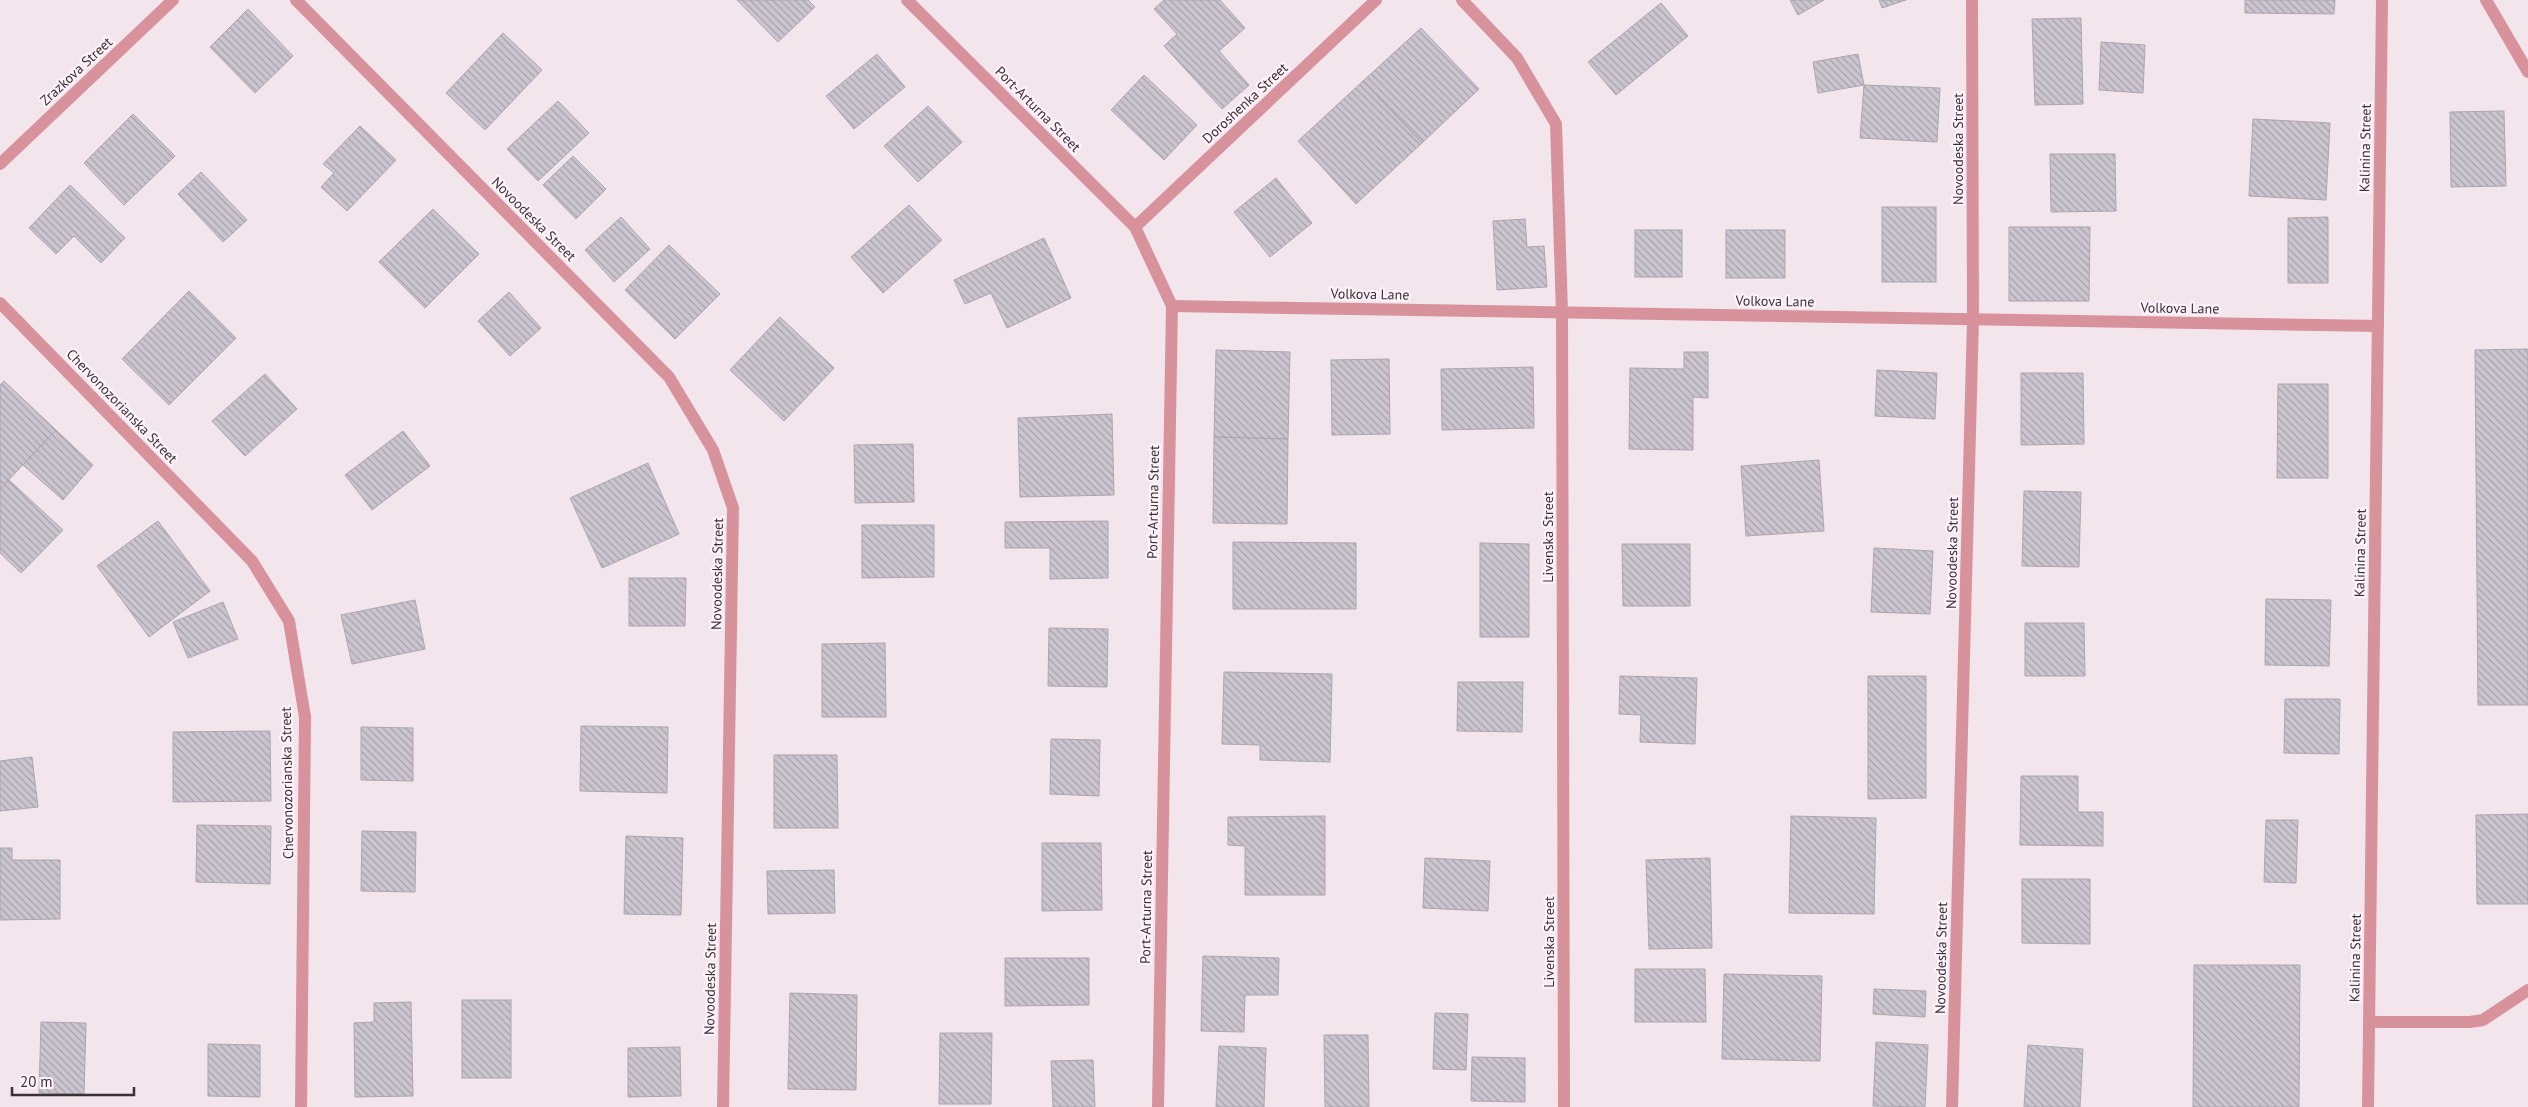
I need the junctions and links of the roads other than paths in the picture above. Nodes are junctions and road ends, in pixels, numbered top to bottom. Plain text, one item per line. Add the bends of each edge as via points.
1 (173, 0) edge
2 (296, 0) edge
3 (906, 0) edge
4 (1376, 0) edge
5 (1462, 0) edge
6 (1972, 0) edge
7 (2382, 0) edge
8 (2486, 0) edge
9 (2528, 72) edge
10 (0, 164) edge
11 (1135, 227) junction
12 (0, 303) edge
13 (1172, 306) junction
14 (1562, 313) junction
15 (1973, 319) junction
16 (2378, 326) junction
17 (2528, 990) edge
18 (2369, 1022) junction
19 (301, 1107) edge
20 (723, 1107) edge
21 (1158, 1107) edge
22 (1564, 1107) edge
23 (1952, 1107) edge
24 (2368, 1107) edge

1 - 10 street, Zrazkova Street
2 - 20 street, Novoodeska Street via 669,377 713,450 733,508
3 - 11 street, Port-Arturna Street
4 - 11 street, Doroshenka Street
5 - 14 street, Livenska Street via 1517,58 1556,124
6 - 15 street, Novoodeska Street
7 - 16 street, Kalinina Street
8 - 9 street
11 - 13 street, Port-Arturna Street
12 - 19 street, Chervonozorianska Street via 252,561 289,621 304,718
13 - 14 street, Volkova Lane
13 - 21 street, Port-Arturna Street
14 - 15 street, Volkova Lane
14 - 22 street, Livenska Street
15 - 16 street, Volkova Lane
15 - 23 street, Novoodeska Street
16 - 18 street, Kalinina Street
17 - 18 street via 2483,1020
18 - 24 street, Kalinina Street

